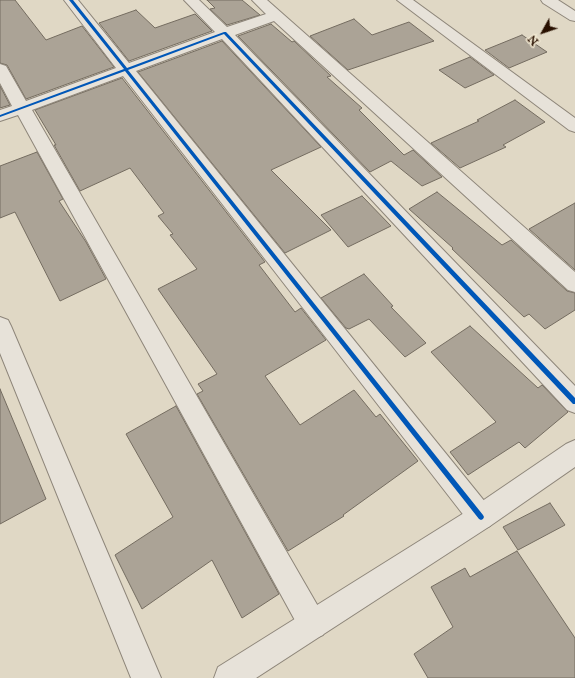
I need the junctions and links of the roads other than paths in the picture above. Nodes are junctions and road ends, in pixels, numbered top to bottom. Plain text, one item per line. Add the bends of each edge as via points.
1 (72, 0) edge
2 (191, 0) edge
3 (404, 0) edge
4 (548, 0) edge
5 (270, 6) edge
6 (575, 17) edge
7 (225, 33) junction
8 (0, 69) edge
9 (126, 69) junction
10 (22, 108) junction
11 (0, 116) edge
12 (575, 126) edge
13 (575, 284) edge
14 (0, 326) edge
15 (575, 402) edge
16 (575, 452) edge
17 (481, 517) junction
18 (313, 625) junction
19 (246, 673) edge
20 (146, 678) edge

1 - 9 street
2 - 7 street
3 - 12 street
4 - 6 street
5 - 7 street
5 - 13 street
7 - 9 street
7 - 15 street
8 - 10 street
9 - 10 street
9 - 17 street
10 - 11 street
10 - 18 street
14 - 20 street
16 - 17 street
17 - 18 street
18 - 19 street

